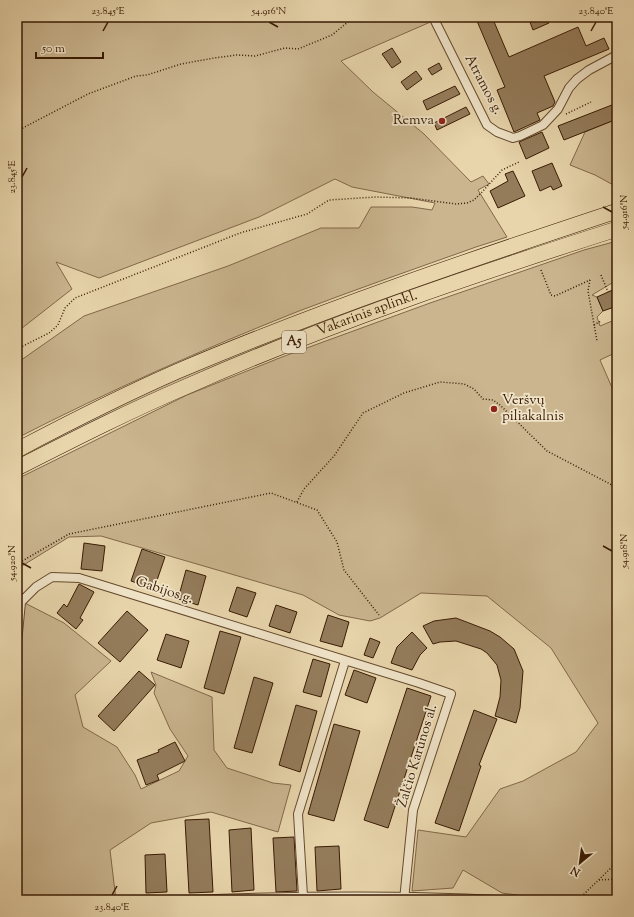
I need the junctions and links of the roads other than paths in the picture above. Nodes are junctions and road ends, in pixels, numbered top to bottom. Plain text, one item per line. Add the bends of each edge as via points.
1 (433, 17) edge
2 (617, 55) edge
3 (617, 211) edge
4 (617, 229) edge
5 (17, 450) edge
6 (17, 468) edge
7 (17, 643) edge
8 (345, 661) junction
9 (451, 694) joint
10 (304, 896) junction
11 (404, 899) edge
12 (449, 899) edge
13 (189, 900) edge
14 (497, 900) edge

1 - 2 street, Atramos g. via 487,125 512,138 528,133 547,122 558,110 569,88 577,79 588,70
3 - 5 highway, Vakarinis aplinkl. / A5 via 425,276 270,333 176,372
4 - 6 highway, Vakarinis aplinkl. / A5 via 288,344 190,385
7 - 8 street, Gabijos g. via 21,602 36,587 52,577 79,578
8 - 9 street, Gabijos g.
8 - 10 street via 298,814
9 - 11 street, Žalčio Karūnos al. via 414,810
10 - 11 street
10 - 13 street
11 - 12 street
12 - 14 street

